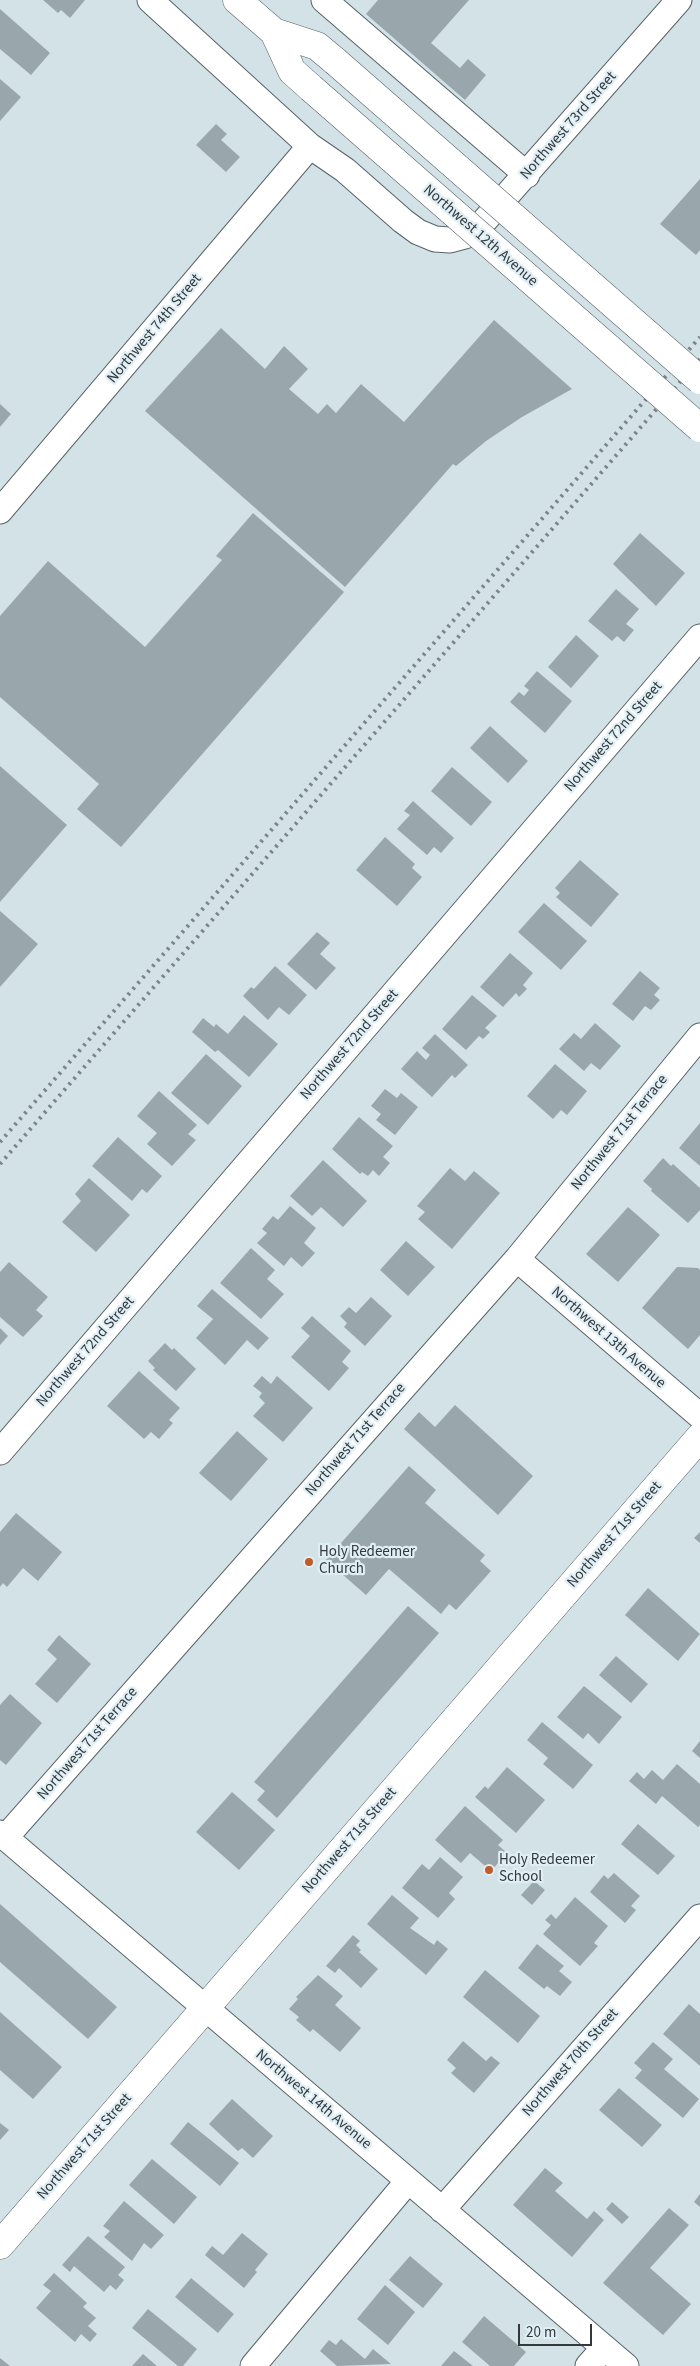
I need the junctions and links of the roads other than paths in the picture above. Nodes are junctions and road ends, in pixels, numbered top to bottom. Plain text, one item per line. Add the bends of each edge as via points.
1 (150, 0) edge
2 (237, 0) edge
3 (324, 0) edge
4 (679, 0) edge
5 (274, 32) junction
6 (310, 146) junction
7 (527, 175) junction
8 (450, 240) joint
9 (700, 380) edge
10 (700, 428) edge
11 (0, 511) edge
12 (700, 637) edge
13 (700, 1036) edge
14 (517, 1259) junction
15 (700, 1416) edge
16 (700, 1437) edge
17 (0, 1452) edge
18 (3, 1835) edge
19 (700, 1917) edge
20 (205, 2009) junction
21 (408, 2181) junction
22 (442, 2210) junction
23 (0, 2246) edge
24 (596, 2357) edge
25 (254, 2366) edge
26 (626, 2366) edge

1 - 6 street, Northwest 12th Avenue
2 - 5 main road, Northwest 12th Avenue
3 - 7 street
4 - 7 street, Northwest 73rd Street
5 - 9 main road, Northwest 12th Avenue, bridge via 316,46
5 - 10 main road, Northwest 12th Avenue, bridge via 292,71
6 - 8 street, Northwest 12th Avenue via 345,170 418,232 435,239
6 - 11 street, Northwest 74th Street
7 - 8 street, Northwest 73rd Street via 479,227
12 - 17 street, Northwest 72nd Street
13 - 14 street, Northwest 71st Terrace
14 - 15 street, Northwest 13th Avenue
14 - 18 street, Northwest 71st Terrace
16 - 20 main road, Northwest 71st Street
18 - 20 street, Northwest 14th Avenue
19 - 22 street, Northwest 70th Street
20 - 21 street, Northwest 14th Avenue
20 - 23 main road, Northwest 71st Street
21 - 22 street, Northwest 14th Avenue
21 - 25 street
22 - 24 street, Northwest 14th Avenue
24 - 26 street, Northwest 14th Avenue

